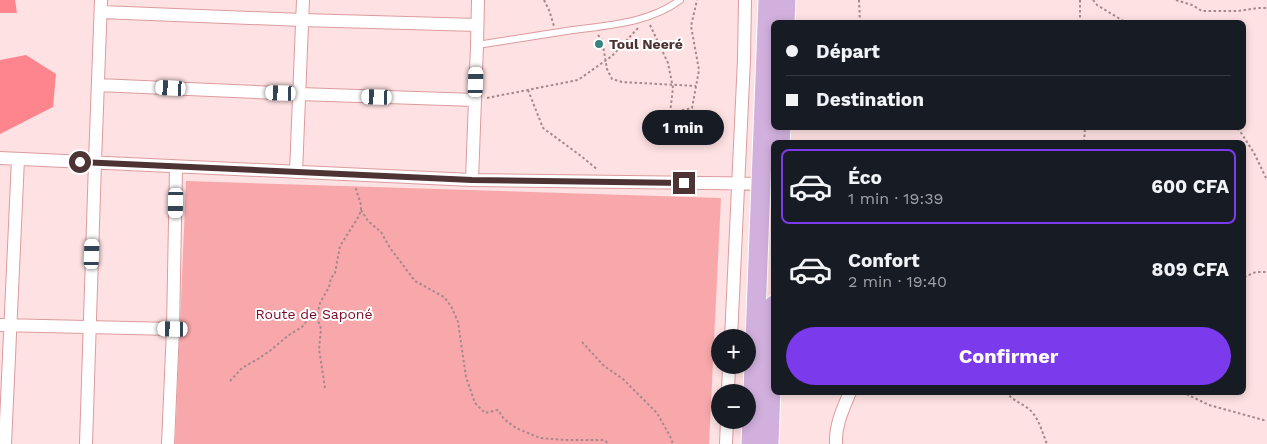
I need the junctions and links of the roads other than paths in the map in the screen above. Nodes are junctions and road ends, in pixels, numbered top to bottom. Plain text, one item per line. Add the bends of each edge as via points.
1 (303, 0) edge
2 (478, 0) edge
3 (680, 0) edge
4 (745, 0) edge
5 (768, 0) edge
6 (786, 0) edge
7 (101, 6) edge
8 (302, 20) junction
9 (785, 20) edge
10 (477, 25) junction
11 (477, 45) junction
12 (98, 85) junction
13 (299, 94) junction
14 (475, 100) junction
15 (0, 158) edge
16 (18, 159) junction
17 (95, 162) junction
18 (176, 167) junction
19 (296, 172) junction
20 (472, 180) junction
21 (738, 184) junction
22 (767, 184) edge
23 (5, 325) edge
24 (90, 327) junction
25 (173, 329) junction
26 (731, 329) edge
27 (771, 388) edge
28 (849, 395) edge
29 (727, 429) edge
30 (5, 444) edge
31 (86, 444) edge
32 (168, 444) edge
33 (726, 444) edge
34 (751, 444) edge
35 (769, 444) edge
36 (836, 444) edge

1 - 8 street
2 - 10 street
3 - 11 lane via 647,18
4 - 21 street
5 - 22 main road
6 - 9 main road
7 - 8 street
7 - 12 street
8 - 10 street
8 - 13 street
10 - 11 street
11 - 14 street
12 - 13 street
12 - 17 street
13 - 14 street
13 - 19 street
14 - 20 street
15 - 16 street
16 - 17 street
16 - 23 street
17 - 18 street
17 - 24 street
18 - 19 street
18 - 25 street
19 - 20 street
20 - 21 street
21 - 22 street
21 - 26 street
22 - 34 main road via 758,244
23 - 24 street
23 - 30 street
24 - 25 street
24 - 31 street
25 - 32 street
27 - 35 main road
28 - 36 street via 839,417
29 - 33 street

